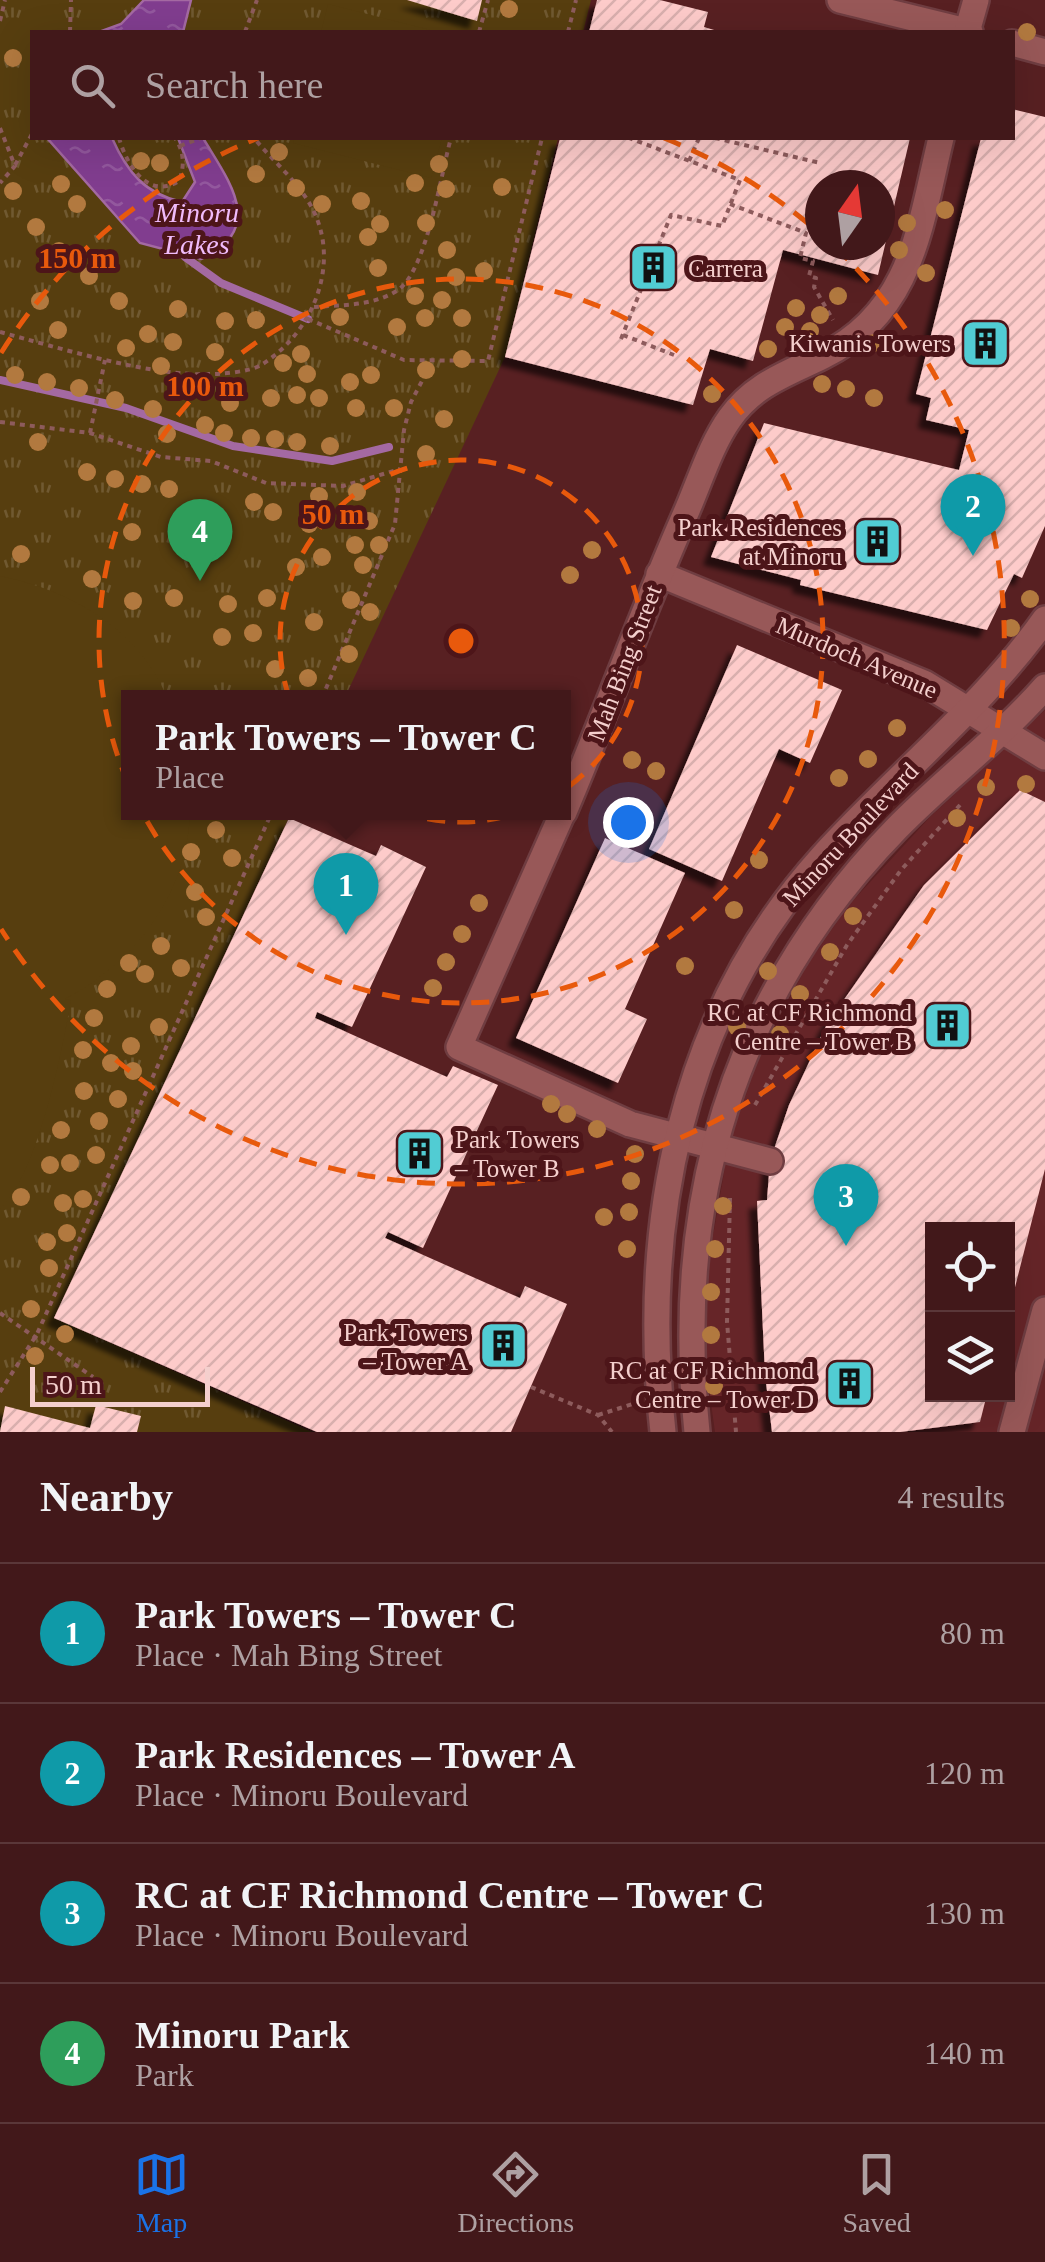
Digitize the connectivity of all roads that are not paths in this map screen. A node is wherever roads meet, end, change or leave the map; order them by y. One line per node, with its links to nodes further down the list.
1 (840, 0): 3 (street)
2 (976, 0): 4 (street)
3 (960, 30)
4 (968, 30)
5 (1015, 45): 6 (street)
6 (1045, 52)
7 (940, 140): 8 (street, Mah Bing Street)
8 (660, 574): 11 (street, Murdoch Avenue); 14 (street, Mah Bing Street)
9 (1045, 619): 11 (street, Minoru Boulevard)
10 (1045, 687): 12 (street, Minoru Boulevard)
11 (968, 709): 12 (street, Murdoch Avenue); 16 (street, Minoru Boulevard)
12 (1003, 732): 13 (street, Murdoch Avenue); 17 (street, Minoru Boulevard)
13 (1045, 758)
14 (571, 794)
15 (559, 820): 16 (street, Mah Bing Street)
16 (676, 1136): 17 (street, Mah Bing Street); 20 (street, Minoru Boulevard)
17 (713, 1145): 18 (street, Mah Bing Street); 21 (street, Minoru Boulevard)
18 (770, 1161)
19 (1045, 1310): 22 (street)
20 (663, 1432)
21 (698, 1432)
22 (1012, 1432)

